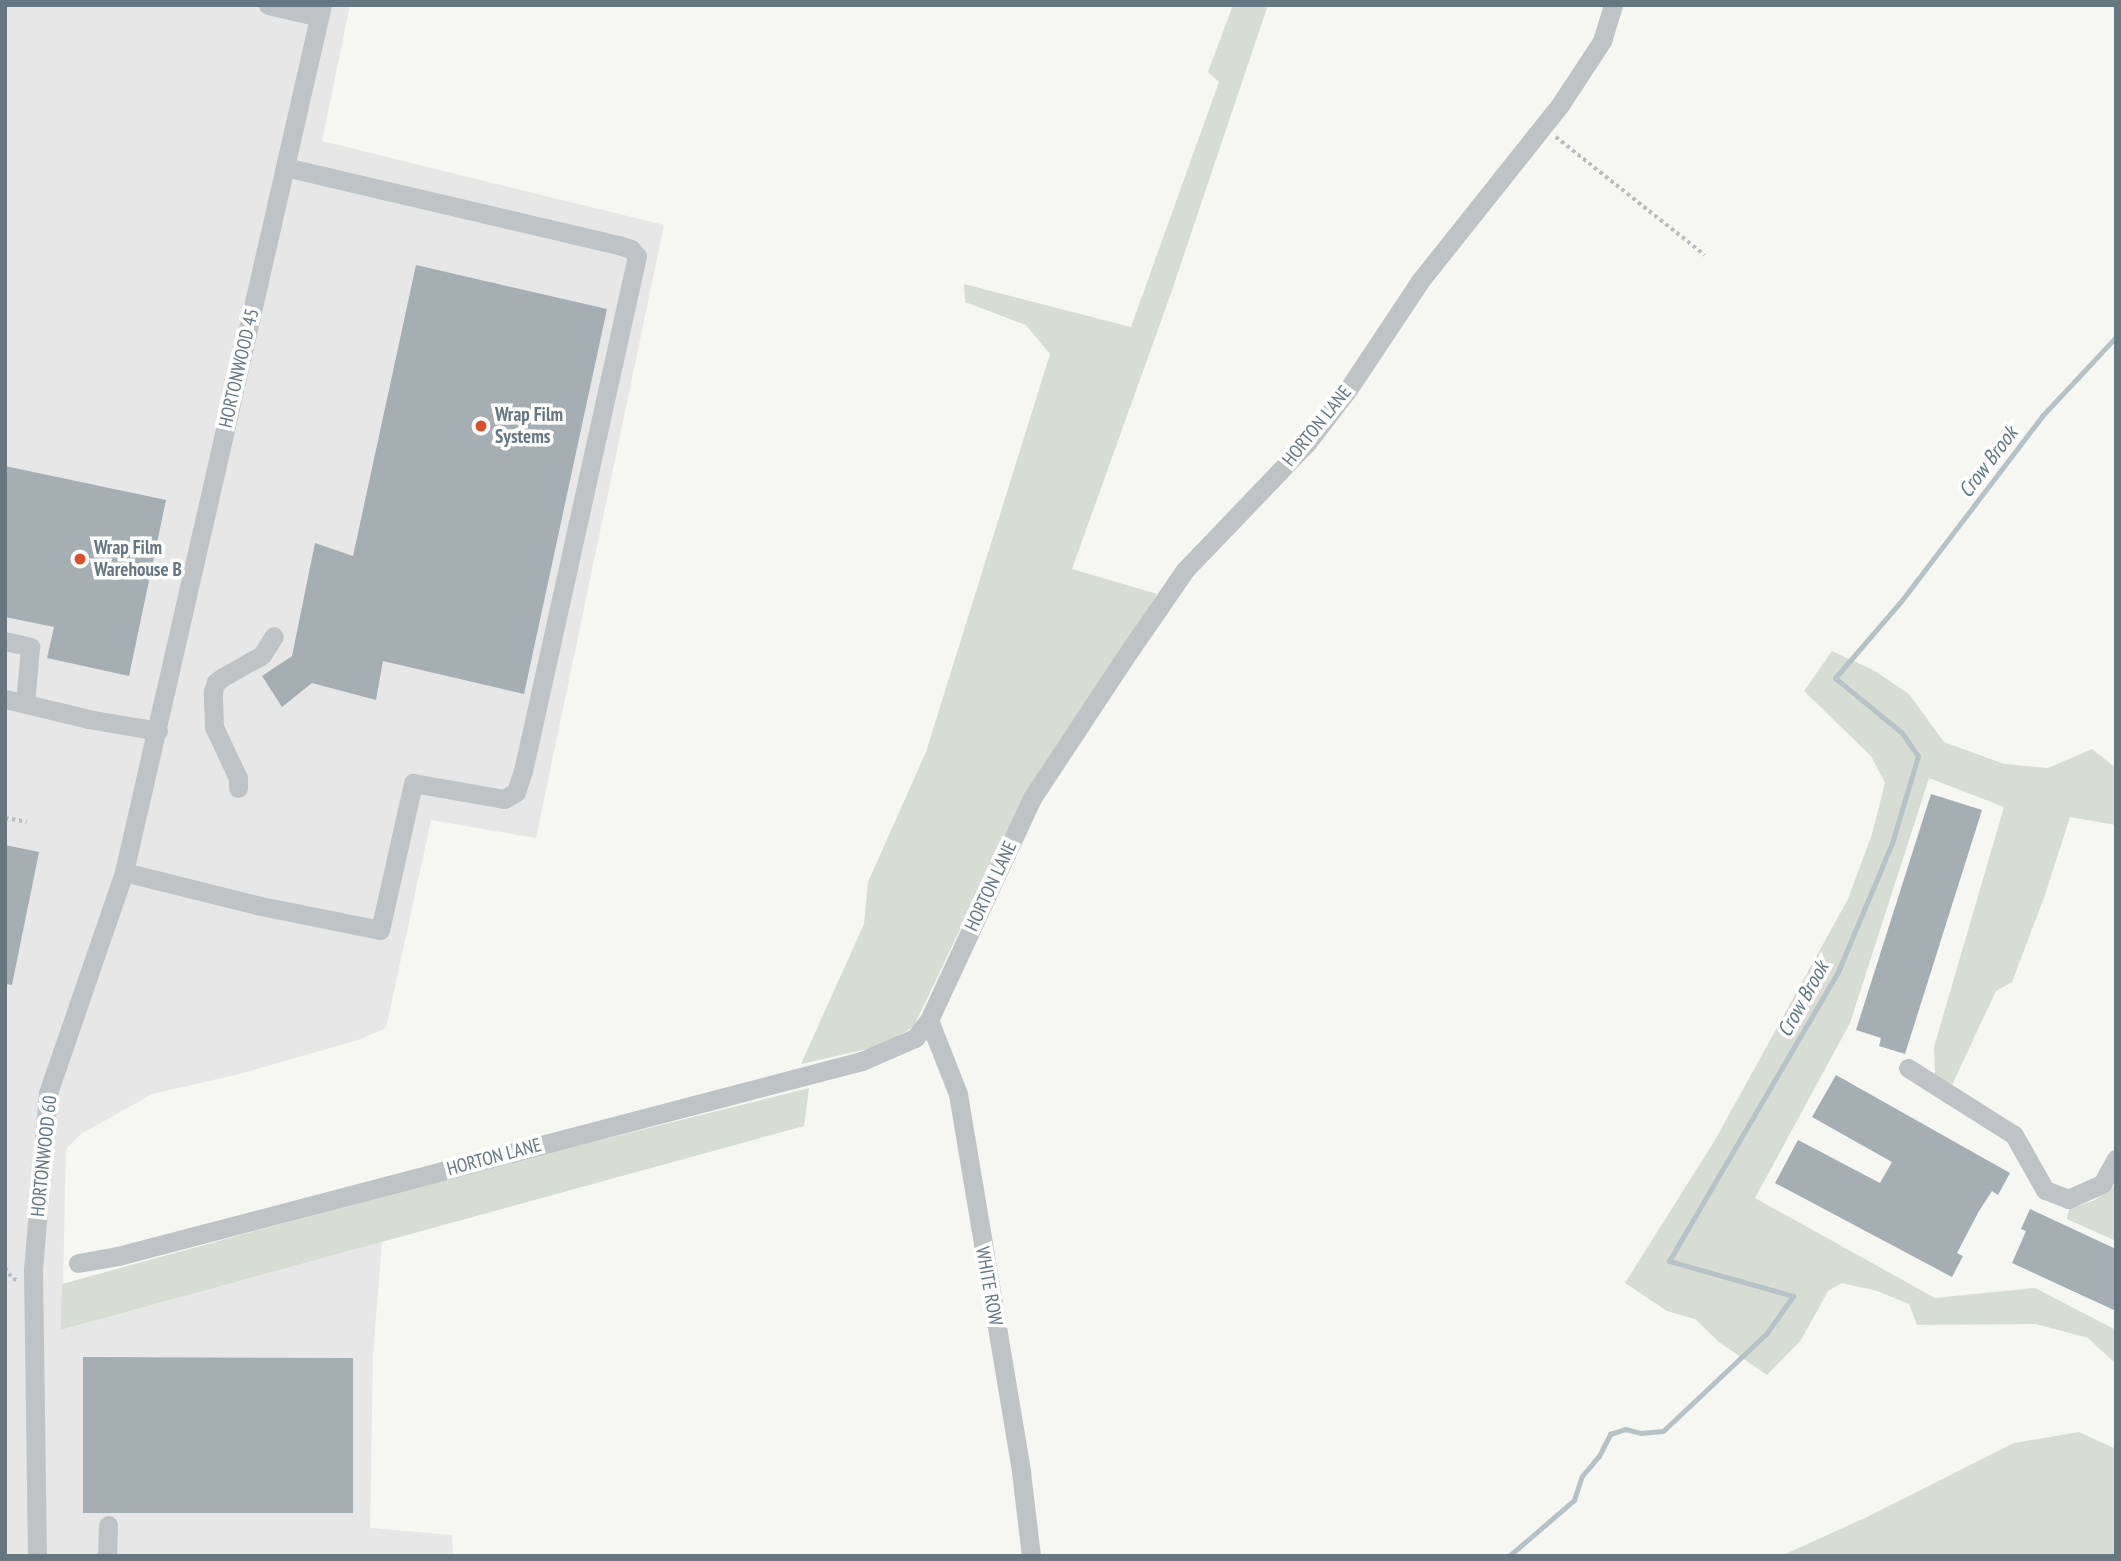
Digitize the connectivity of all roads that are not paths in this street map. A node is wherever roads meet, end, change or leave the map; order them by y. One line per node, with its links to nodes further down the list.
1 (268, 5): 3 (street)
2 (1613, 5): 12 (street, HORTON LANE)
3 (320, 11): 4 (street, HORTONWOOD 45)
4 (285, 167): 9 (street, HORTONWOOD 45); 11 (street)
5 (274, 636): 10 (street)
6 (5, 642): 8 (street)
7 (5, 699): 8 (street)
8 (25, 704): 9 (street)
9 (158, 731): 11 (street, HORTONWOOD 60)
10 (238, 788)
11 (124, 872): 17 (street, HORTONWOOD 60)
12 (929, 1020): 15 (street, HORTON LANE); 19 (street, WHITE ROW)
13 (1908, 1068): 14 (street)
14 (2116, 1159)
15 (78, 1263)
16 (108, 1525): 18 (street)
17 (37, 1556)
18 (107, 1556)
19 (1031, 1556)

